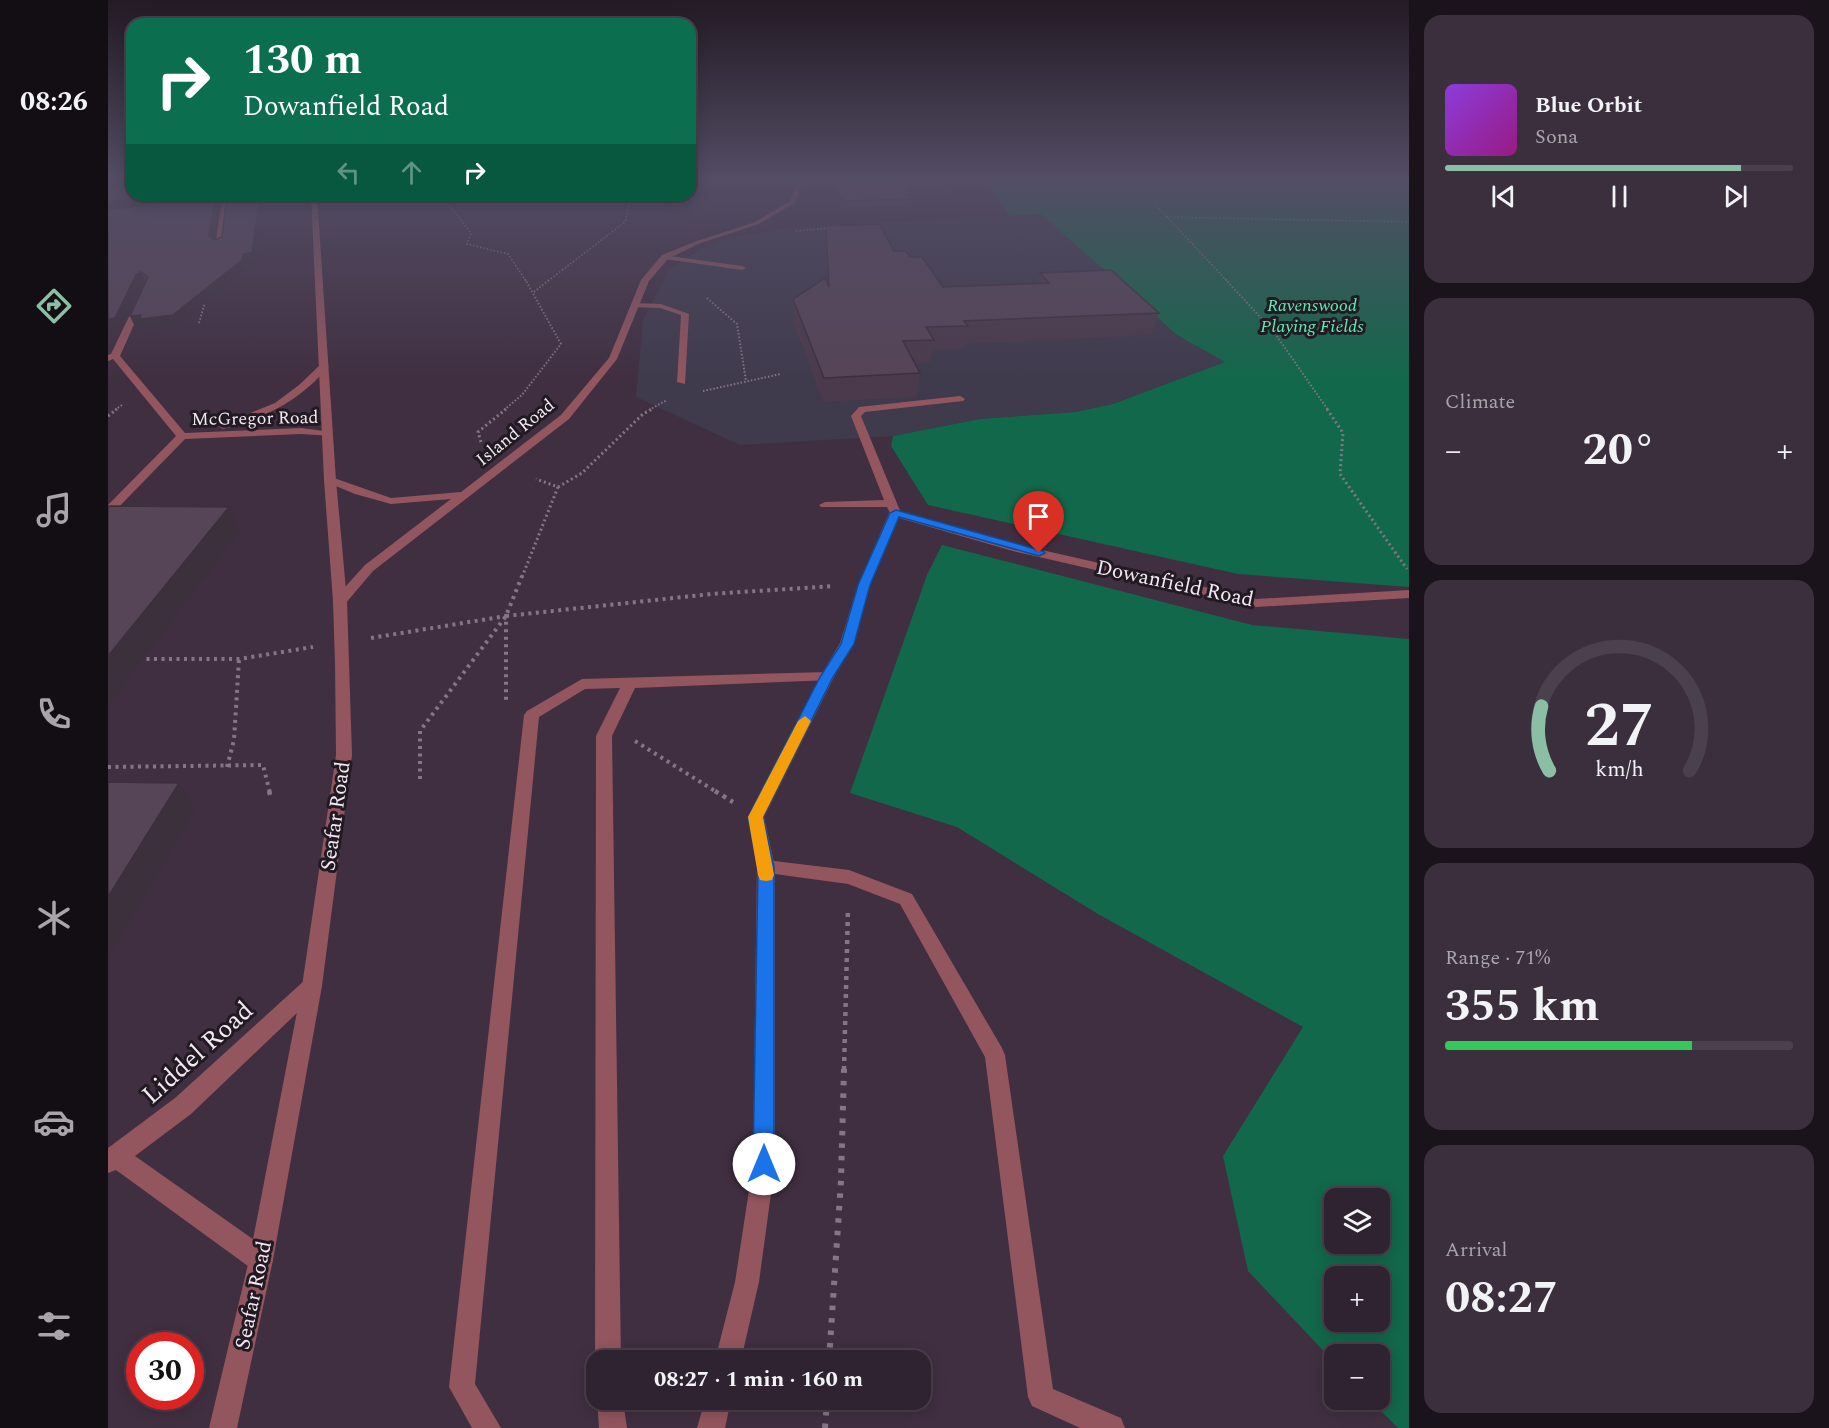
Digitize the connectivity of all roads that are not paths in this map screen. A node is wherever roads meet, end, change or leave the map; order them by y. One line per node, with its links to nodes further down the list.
1 (317, 247): 8 (street, Seafar Road)
2 (688, 247): 3 (street, Island Road)
3 (665, 257): 4 (street); 6 (street, Island Road)
4 (742, 268)
5 (143, 295): 7 (street, McGregor Road)
6 (635, 305): 9 (street); 14 (street, Island Road)
7 (111, 357): 12 (street, McGregor Road)
8 (324, 366): 11 (street, Seafar Road); 12 (street)
9 (682, 382)
10 (960, 399): 16 (street)
11 (328, 434): 12 (street, McGregor Road); 13 (street, Seafar Road)
12 (182, 436): 17 (street, McGregor Road)
13 (330, 480): 14 (street, Island Road); 19 (street, Seafar Road)
14 (466, 494): 19 (street, Island Road)
15 (825, 505): 16 (street, Dowanfield Road)
16 (893, 508): 18 (street, Dowanfield Road); 20 (street)
17 (108, 512)
18 (1409, 594)
19 (340, 601): 23 (street, Seafar Road, bridge)
20 (827, 677): 21 (street); 22 (street)
21 (630, 683): 26 (street); 31 (street)
22 (766, 867): 27 (street); 34 (street)
23 (312, 986): 24 (street, Liddel Road); 25 (street, Seafar Road)
24 (113, 1159): 25 (street, Liddel Road)
25 (261, 1260): 30 (street, Seafar Road)
26 (608, 1350)
27 (730, 1350)
28 (611, 1410): 32 (street)
29 (716, 1410): 33 (street)
30 (224, 1428)
31 (488, 1428)
32 (613, 1428)
33 (711, 1428)
34 (1111, 1428)

